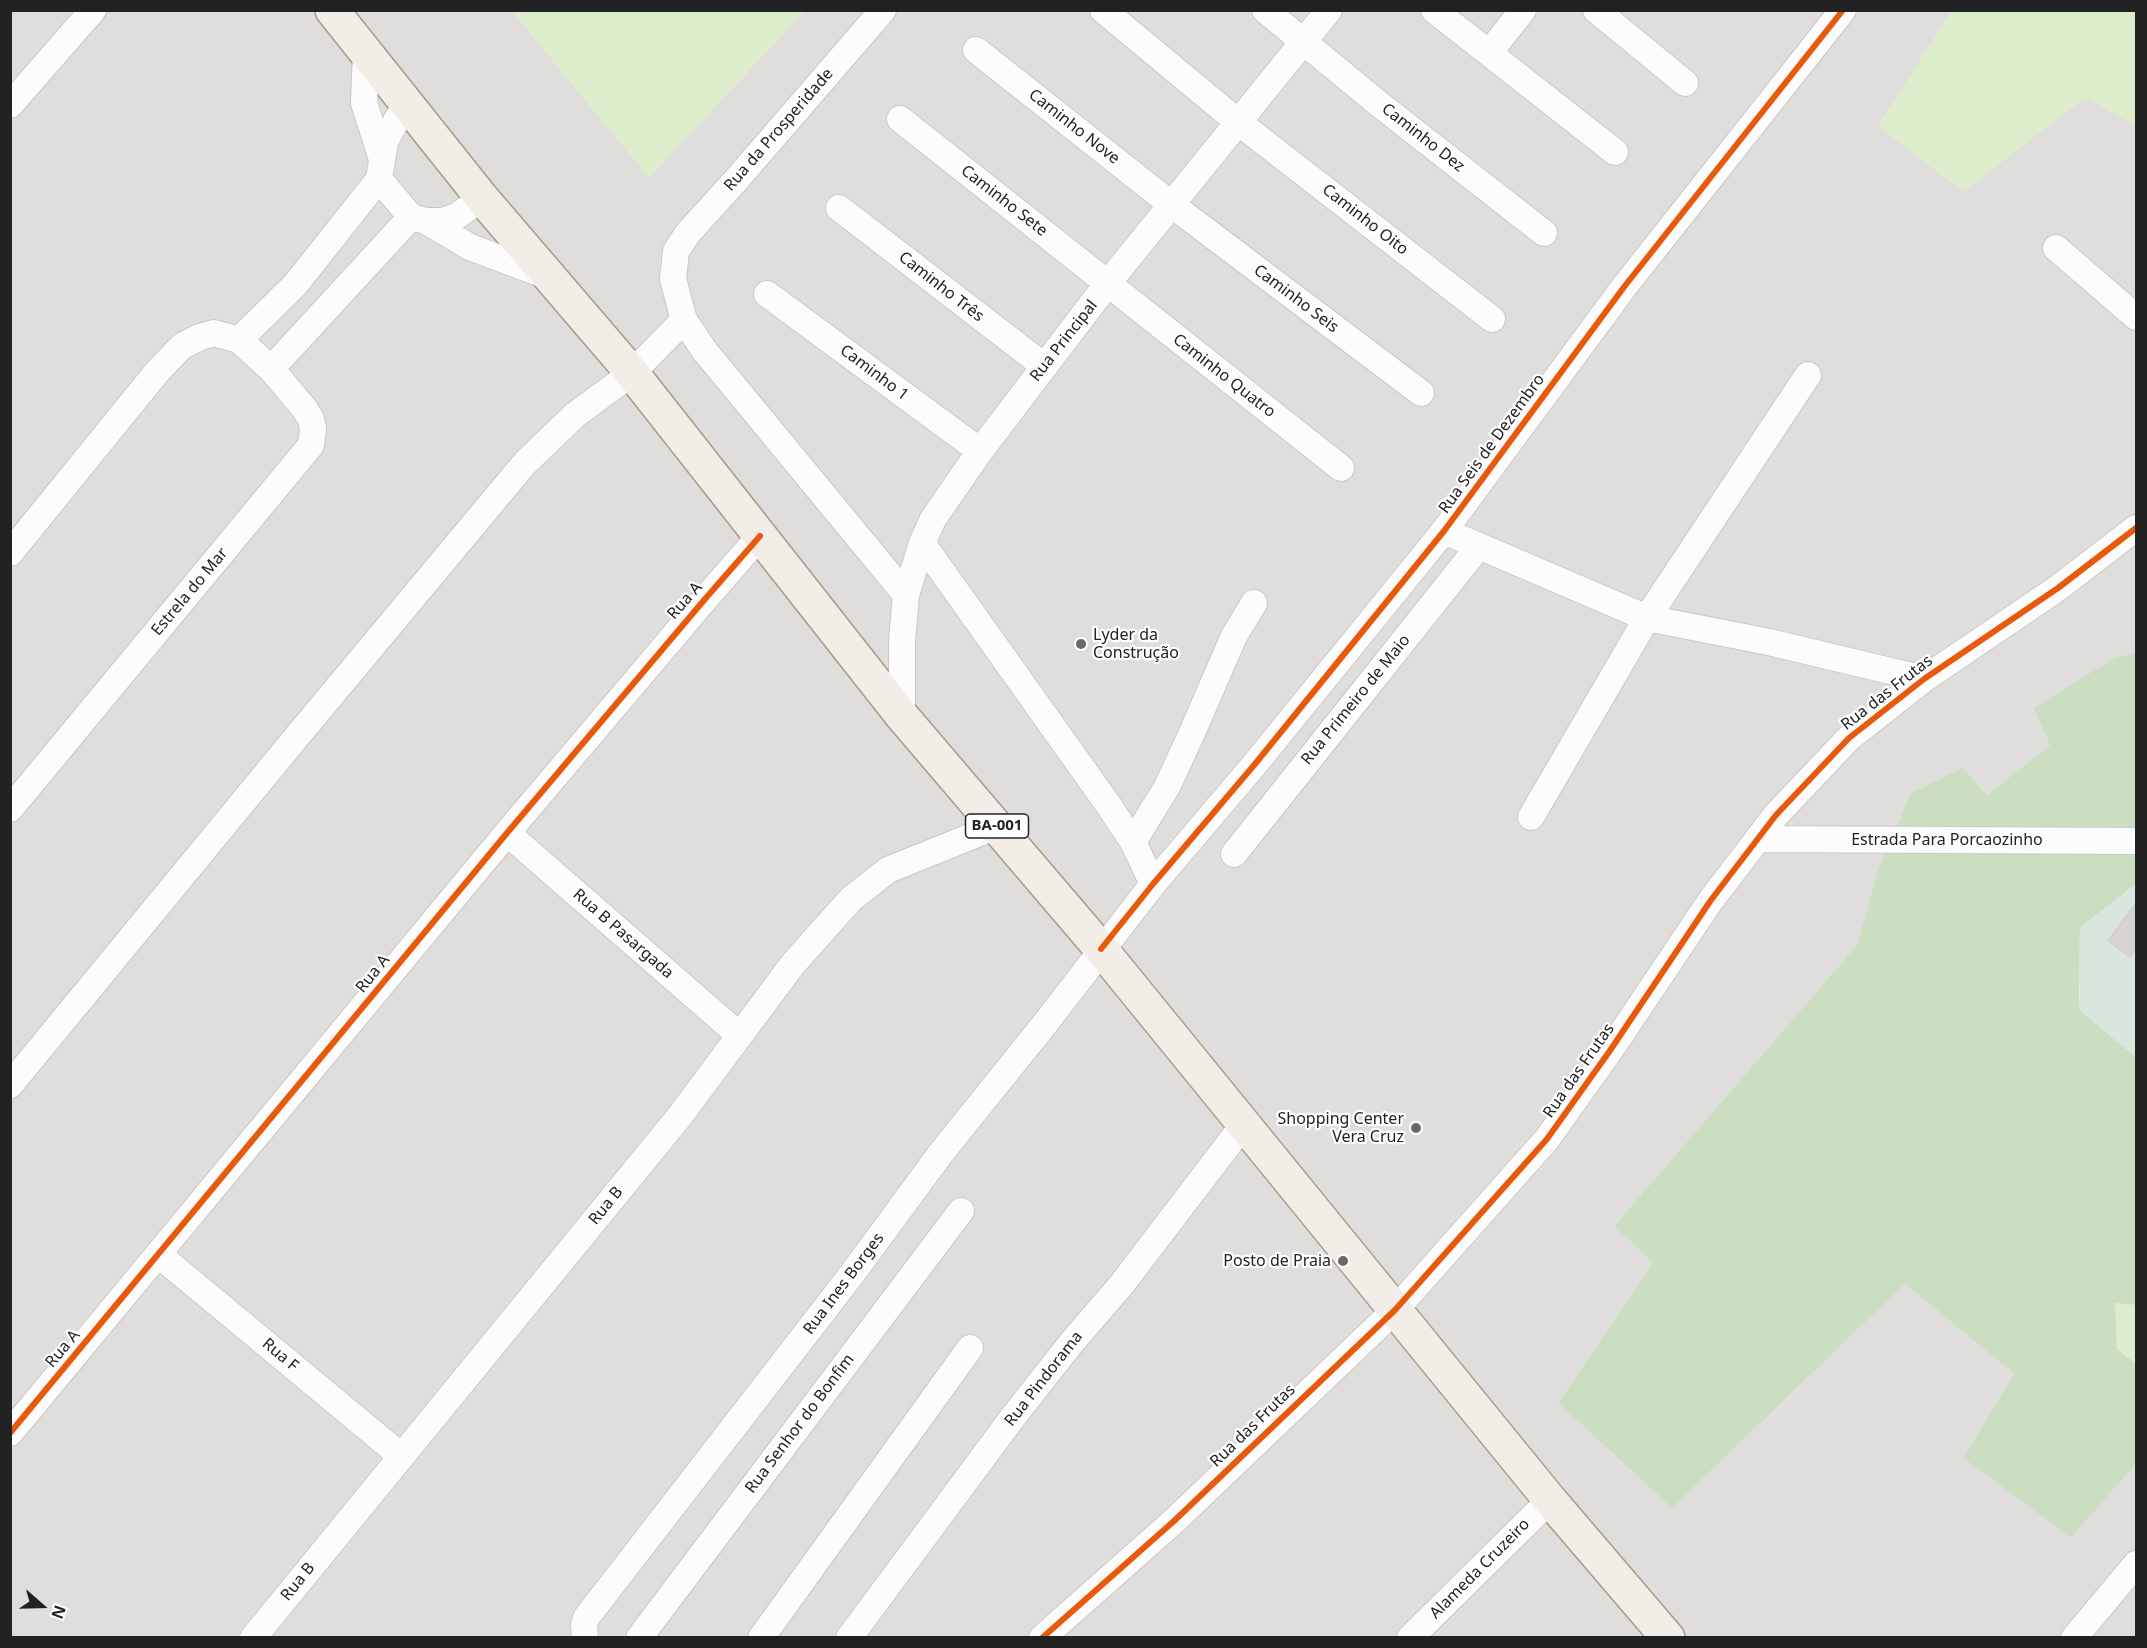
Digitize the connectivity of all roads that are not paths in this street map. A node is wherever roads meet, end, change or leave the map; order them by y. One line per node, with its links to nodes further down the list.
1 (93, 10): 17 (street)
2 (332, 10): 13 (main road, BA-001)
3 (883, 10): 33 (street, Rua da Prosperidade)
4 (1103, 10): 19 (street, Caminho Oito)
5 (1265, 10): 11 (street, Caminho Dez)
6 (1329, 10): 11 (street, Rua Principal)
7 (1434, 10): 14 (street)
8 (1523, 10): 14 (street)
9 (1596, 10): 15 (street)
10 (1843, 10): 43 (street, Rua Seis de Dezembro)
11 (1304, 41): 19 (street, Rua Principal); 26 (street, Caminho Dez)
12 (976, 50): 23 (street, Caminho Nove)
13 (366, 52): 16 (main road, BA-001); 21 (street)
14 (1489, 53): 20 (street)
15 (1685, 83)
16 (408, 103): 21 (street); 22 (main road, BA-001)
17 (10, 105)
18 (900, 118): 29 (street, Caminho Sete)
19 (1238, 122): 23 (street, Rua Principal); 32 (street, Caminho Oito)
20 (1615, 153)
21 (380, 169): 25 (street); 34 (street)
22 (482, 198): 25 (street); 28 (main road, BA-001)
23 (1172, 205): 29 (street, Rua Principal); 39 (street, Caminho Seis)
24 (839, 208): 35 (street, Caminho Três)
25 (418, 219): 28 (street); 36 (street)
26 (1544, 233)
27 (2056, 249): 31 (street)
28 (547, 276): 37 (main road, BA-001)
29 (1108, 283): 35 (street, Rua Principal); 41 (street, Caminho Quatro)
30 (768, 294): 40 (street, Caminho 1)
31 (2136, 316)
32 (1492, 319)
33 (684, 320): 37 (street); 48 (street)
34 (239, 339): 36 (street, Estrela do Mar); 47 (street)
35 (1044, 366): 40 (street, Rua Principal)
36 (271, 369): 53 (street, Estrela do Mar)
37 (632, 373): 44 (main road, BA-001); 64 (street)
38 (1809, 375): 50 (street)
39 (1421, 393)
40 (980, 452): 45 (street, Rua Principal)
41 (1341, 468)
42 (2136, 528): 51 (street, Rua das Frutas)
43 (1444, 531): 46 (street); 61 (street, Rua Seis de Dezembro)
44 (760, 536): 52 (main road, BA-001); 56 (street, Rua A)
45 (922, 543): 48 (street, Rua Principal); 58 (street)
46 (1479, 546): 50 (street); 60 (street, Rua Primeiro de Maio)
47 (10, 553)
48 (906, 595): 52 (street, Rua Principal)
49 (1254, 603): 58 (street)
50 (1647, 618): 51 (street); 54 (street)
51 (1923, 679): 57 (street, Rua das Frutas)
52 (902, 716): 55 (main road, BA-001)
53 (10, 809)
54 (1531, 817)
55 (997, 826): 62 (main road, BA-001); 63 (street, Rua B)
56 (507, 832): 63 (street, Rua B Pasargada); 67 (street, Rua A)
57 (1758, 839): 59 (street, Estrada Para Porcaozinho); 68 (street, Rua das Frutas)
58 (1133, 842): 61 (street)
59 (2136, 842)
60 (1234, 854)
61 (1153, 884): 62 (street, Rua Seis de Dezembro)
62 (1101, 949): 65 (main road, BA-001); 74 (street, Rua Ines Borges)
63 (739, 1035): 71 (street, Rua B)
64 (10, 1085)
65 (1244, 1124): 68 (main road, BA-001); 79 (street, Rua Pindorama)
66 (961, 1211): 77 (street, Rua Senhor do Bonfim)
67 (159, 1255): 70 (street, Rua A); 71 (street, Rua F)
68 (1395, 1311): 72 (main road, BA-001); 80 (street, Rua das Frutas)
69 (970, 1348): 78 (street)
70 (10, 1433)
71 (400, 1455): 76 (street, Rua B)
72 (1550, 1500): 75 (main road, BA-001); 81 (street, Alameda Cruzeiro)
73 (2136, 1564): 82 (street)
74 (586, 1628)
75 (1664, 1636)
76 (253, 1638)
77 (639, 1638)
78 (761, 1638)
79 (849, 1638)
80 (1042, 1638)
81 (1410, 1638)
82 (2074, 1638)

